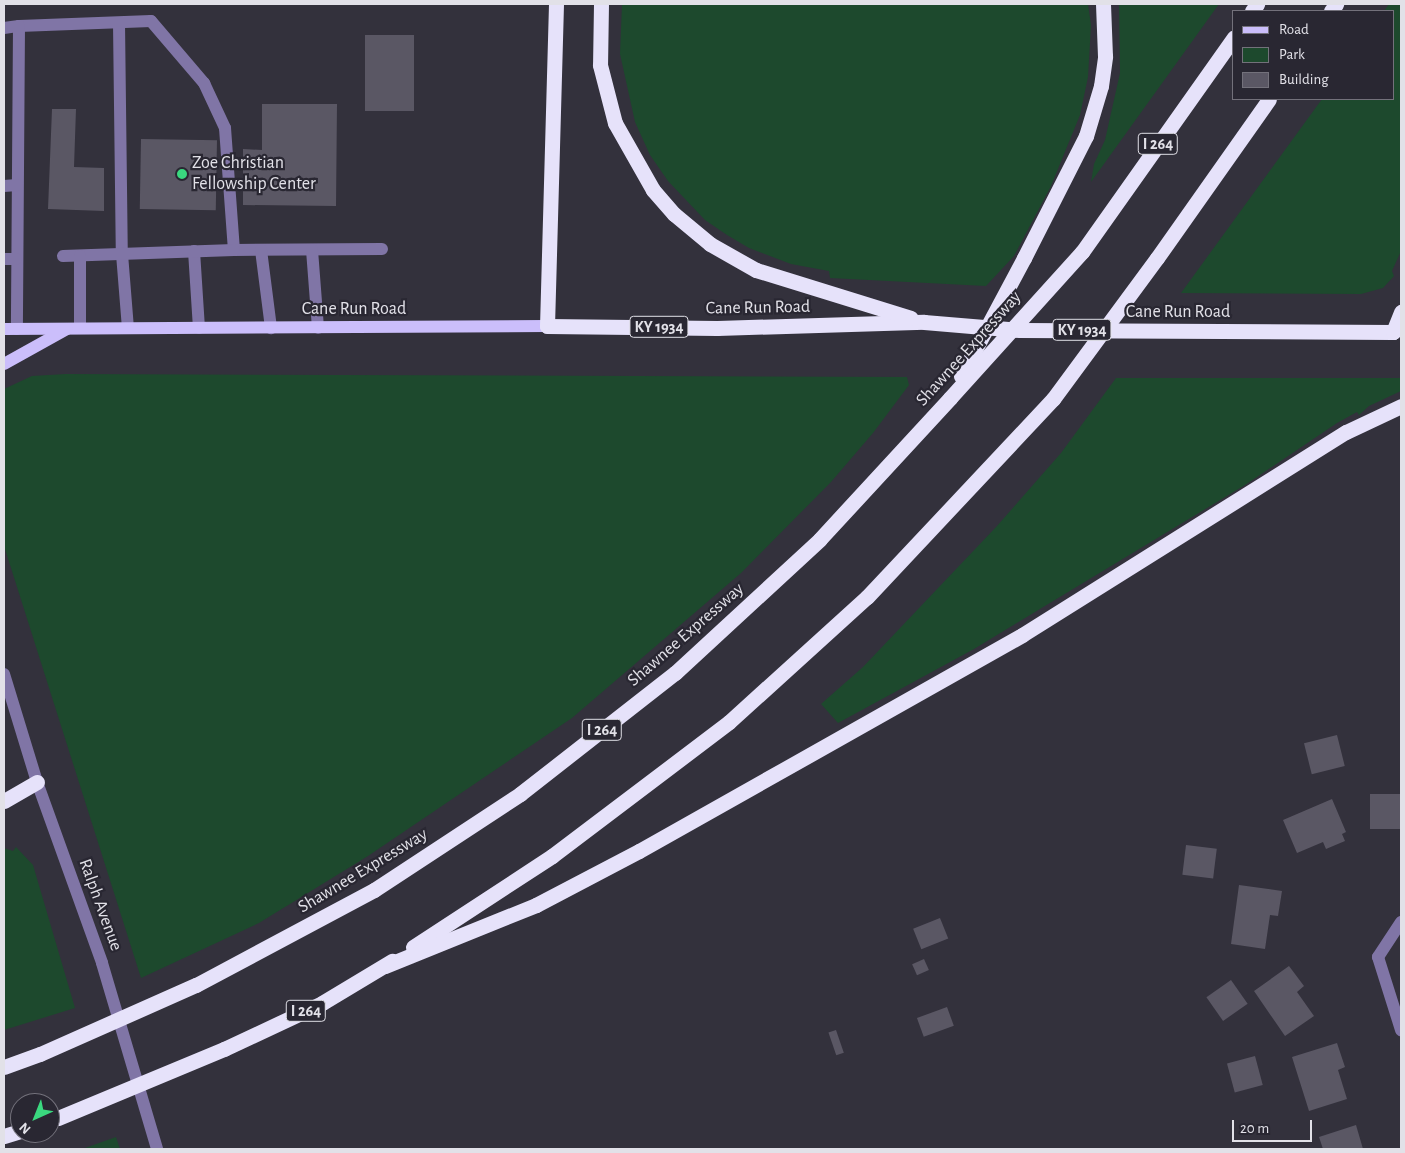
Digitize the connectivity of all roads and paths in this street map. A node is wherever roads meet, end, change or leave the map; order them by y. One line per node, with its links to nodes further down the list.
1 (556, 4): 22 (highway)
2 (601, 4): 21 (highway)
3 (1103, 4): 32 (highway, bridge)
4 (119, 23): 5 (street); 12 (street); 16 (street)
5 (19, 26): 6 (street); 9 (street)
6 (4, 28)
7 (1232, 40): 32 (highway, Shawnee Expressway / I 264, bridge)
8 (1268, 100): 38 (highway, I 264, bridge)
9 (17, 185): 10 (street); 19 (street)
10 (4, 186)
11 (382, 249): 14 (street)
12 (234, 250): 13 (street); 15 (street)
13 (261, 250): 14 (street); 26 (street)
14 (312, 250): 27 (street)
15 (194, 251): 16 (street); 25 (street)
16 (122, 254): 18 (street); 24 (street)
17 (63, 256): 18 (street)
18 (80, 256): 23 (street)
19 (10, 259): 29 (street)
20 (1401, 312): 30 (highway)
21 (924, 322): 22 (highway, Cane Run Road / KY 1934); 30 (highway, Cane Run Road / KY 1934)
22 (547, 326): 27 (main road, Cane Run Road / KY 1934)
23 (75, 328): 24 (main road, Cane Run Road / KY 1934); 29 (main road, Cane Run Road / KY 1934); 31 (main road)
24 (128, 328): 25 (main road, Cane Run Road / KY 1934)
25 (199, 328): 26 (main road, Cane Run Road / KY 1934)
26 (271, 328): 27 (main road, Cane Run Road / KY 1934)
27 (318, 328)
28 (4, 329): 29 (main road, Cane Run Road / KY 1934)
29 (17, 329)
30 (1398, 334)
31 (4, 364)
32 (950, 398): 40 (highway, Shawnee Expressway / I 264, bridge)
33 (1401, 406): 38 (highway)
34 (4, 674): 35 (street, Ralph Avenue)
35 (37, 782): 36 (highway); 42 (street, Ralph Avenue)
36 (4, 801)
37 (1401, 922): 39 (street)
38 (384, 966): 41 (highway, I 264, bridge)
39 (1401, 1030)
40 (4, 1066)
41 (60, 1117)
42 (157, 1149)

